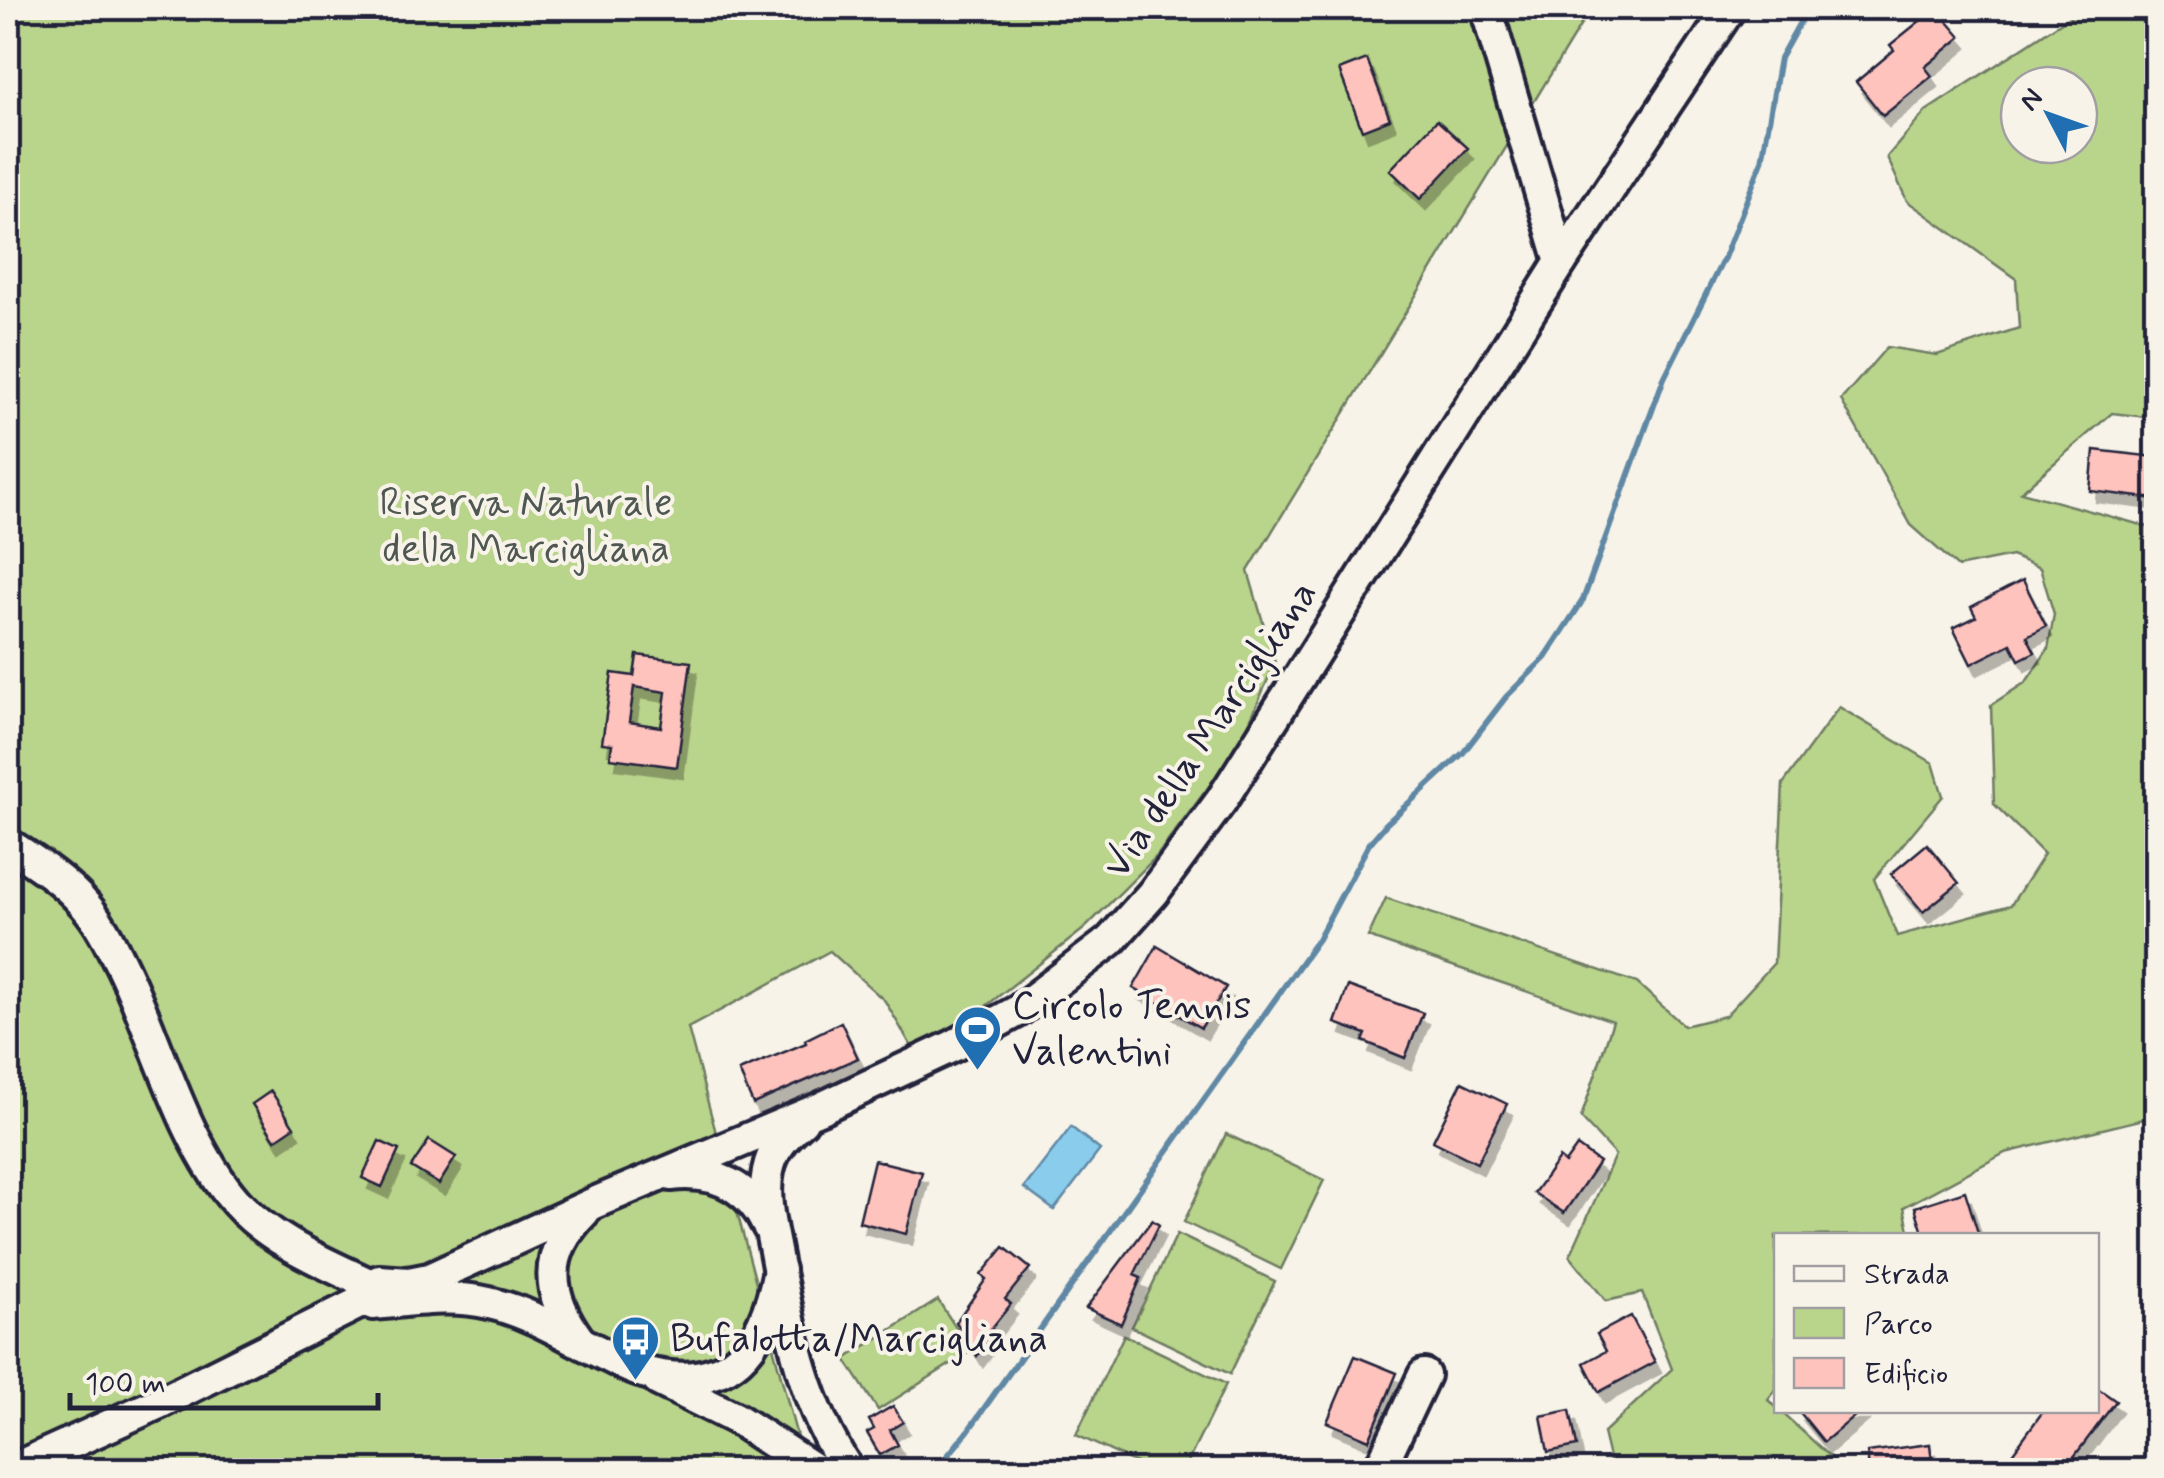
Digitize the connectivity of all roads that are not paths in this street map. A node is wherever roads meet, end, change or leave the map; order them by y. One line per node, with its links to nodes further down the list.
1 (1486, 8): 3 (street)
2 (1730, 8): 3 (street, Via della Marcigliana)
3 (1560, 262): 5 (street, Via della Marcigliana)
4 (8, 844): 10 (street)
5 (821, 1108): 6 (street, Via della Marcigliana); 8 (street)
6 (658, 1176): 7 (street, Via della Marcigliana); 8 (street)
7 (594, 1204): 10 (street, Via della Marcigliana); 11 (street)
8 (772, 1234): 9 (street)
9 (779, 1270): 12 (street); 16 (street)
10 (369, 1292): 11 (street, Via della Marcigliana); 14 (street, Via della Marcigliana)
11 (580, 1342): 12 (street)
12 (642, 1372): 15 (street)
13 (1424, 1375): 17 (street)
14 (11, 1470)
15 (815, 1470)
16 (848, 1470)
17 (1379, 1470)

